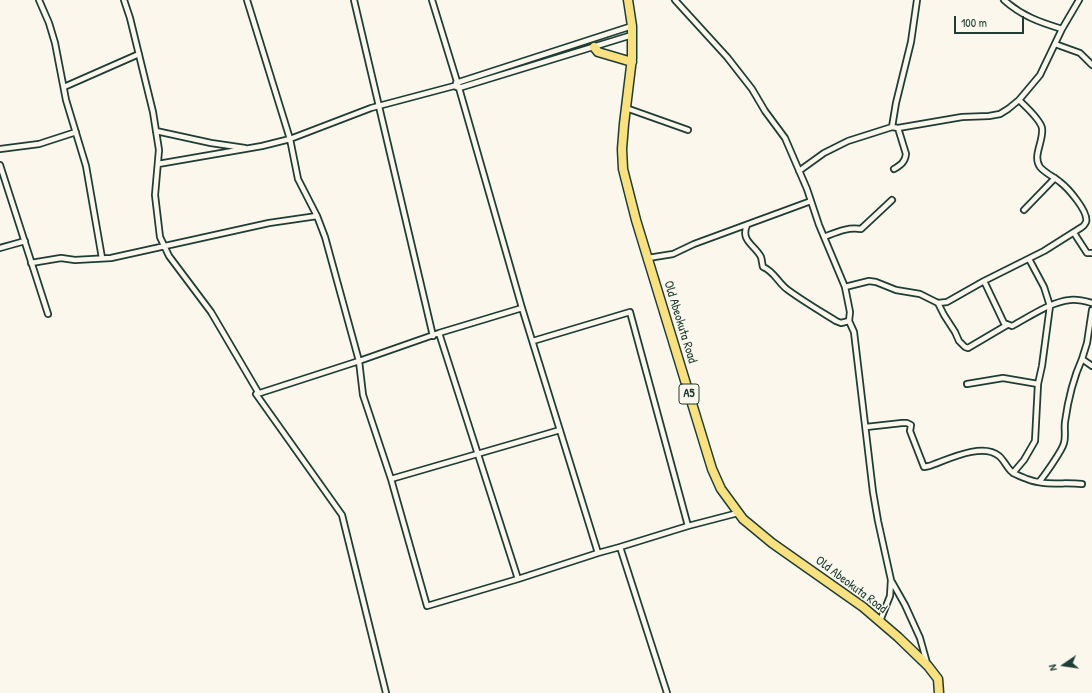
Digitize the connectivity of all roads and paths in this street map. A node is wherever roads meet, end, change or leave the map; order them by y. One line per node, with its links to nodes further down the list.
1 (39, 0): 22 (street)
2 (124, 0): 18 (street)
3 (254, 0): 11 (street)
4 (354, 0): 24 (street)
5 (432, 0): 21 (street)
6 (628, 0): 12 (highway, Old Abeokuta Road / A5)
7 (675, 0): 37 (street)
8 (917, 0): 26 (street)
9 (1004, 0): 13 (street)
10 (1079, 0): 13 (street)
11 (248, 1): 31 (street)
12 (632, 26): 14 (highway, Old Abeokuta Road / A5); 15 (street)
13 (1062, 29): 16 (street)
14 (632, 36): 17 (street); 19 (highway, Old Abeokuta Road / A5)
15 (592, 38): 17 (street); 21 (street)
16 (1055, 44): 20 (street); 23 (street)
17 (594, 47): 19 (highway); 21 (street)
18 (139, 54): 22 (street); 30 (street)
19 (632, 62): 25 (highway, Old Abeokuta Road / A5)
20 (1092, 65)
21 (456, 85): 24 (street); 59 (street)
22 (64, 87): 29 (street)
23 (1019, 100): 27 (street); 38 (street)
24 (380, 106): 31 (street); 65 (street)
25 (626, 108): 28 (street); 51 (highway, Old Abeokuta Road / A5)
26 (892, 127): 27 (street); 37 (street)
27 (898, 128): 36 (street)
28 (688, 130)
29 (76, 132): 32 (street); 50 (street)
30 (156, 132): 33 (street); 34 (street)
31 (290, 140): 33 (street); 42 (street)
32 (0, 149)
33 (248, 149): 34 (street)
34 (158, 164): 47 (street)
35 (0, 165): 46 (street)
36 (894, 169)
37 (799, 171): 40 (street)
38 (1055, 178): 41 (street); 44 (street)
39 (892, 200): 45 (street)
40 (811, 201): 43 (street); 45 (street)
41 (1024, 210)
42 (317, 216): 47 (street); 68 (street)
43 (747, 225): 51 (street); 62 (street)
44 (1074, 233): 49 (street); 52 (street)
45 (824, 237): 55 (street)
46 (25, 241): 48 (street); 53 (street)
47 (164, 247): 50 (street); 72 (street)
48 (0, 248)
49 (1092, 253)
50 (102, 258): 53 (street)
51 (648, 258): 80 (highway, Old Abeokuta Road / A5)
52 (1029, 259): 54 (street); 58 (street)
53 (32, 263): 61 (street)
54 (984, 281): 56 (street); 63 (street)
55 (845, 287): 56 (street); 62 (street)
56 (938, 303): 63 (street)
57 (1092, 303): 58 (street)
58 (1050, 306): 63 (street); 71 (street)
59 (522, 308): 64 (street); 66 (street)
60 (1092, 310): 67 (street)
61 (48, 314)
62 (849, 321): 73 (street)
63 (1007, 325)
64 (439, 334): 65 (street); 75 (street)
65 (433, 336): 68 (street)
66 (533, 341): 74 (street); 81 (street)
67 (1082, 359): 69 (street); 78 (street)
68 (359, 361): 72 (street); 77 (street)
69 (1092, 366)
70 (967, 384): 71 (street)
71 (1038, 384): 76 (street)
72 (256, 394): 88 (street)
73 (866, 427): 76 (street); 85 (street)
74 (560, 430): 75 (street); 83 (street)
75 (478, 454): 77 (street); 84 (street)
76 (1013, 473): 78 (street)
77 (391, 479): 84 (street)
78 (1039, 482): 79 (street)
79 (1082, 484)
80 (738, 513): 81 (street); 86 (highway, Old Abeokuta Road / A5)
81 (688, 526): 82 (street)
82 (620, 548): 83 (street); 89 (street)
83 (598, 553): 84 (street)
84 (518, 579)
85 (891, 580): 86 (street); 87 (street)
86 (880, 621): 87 (highway, Old Abeokuta Road / A5)
87 (928, 666): 90 (highway, Old Abeokuta Road / A5)
88 (386, 693)
89 (667, 693)
90 (939, 693)

